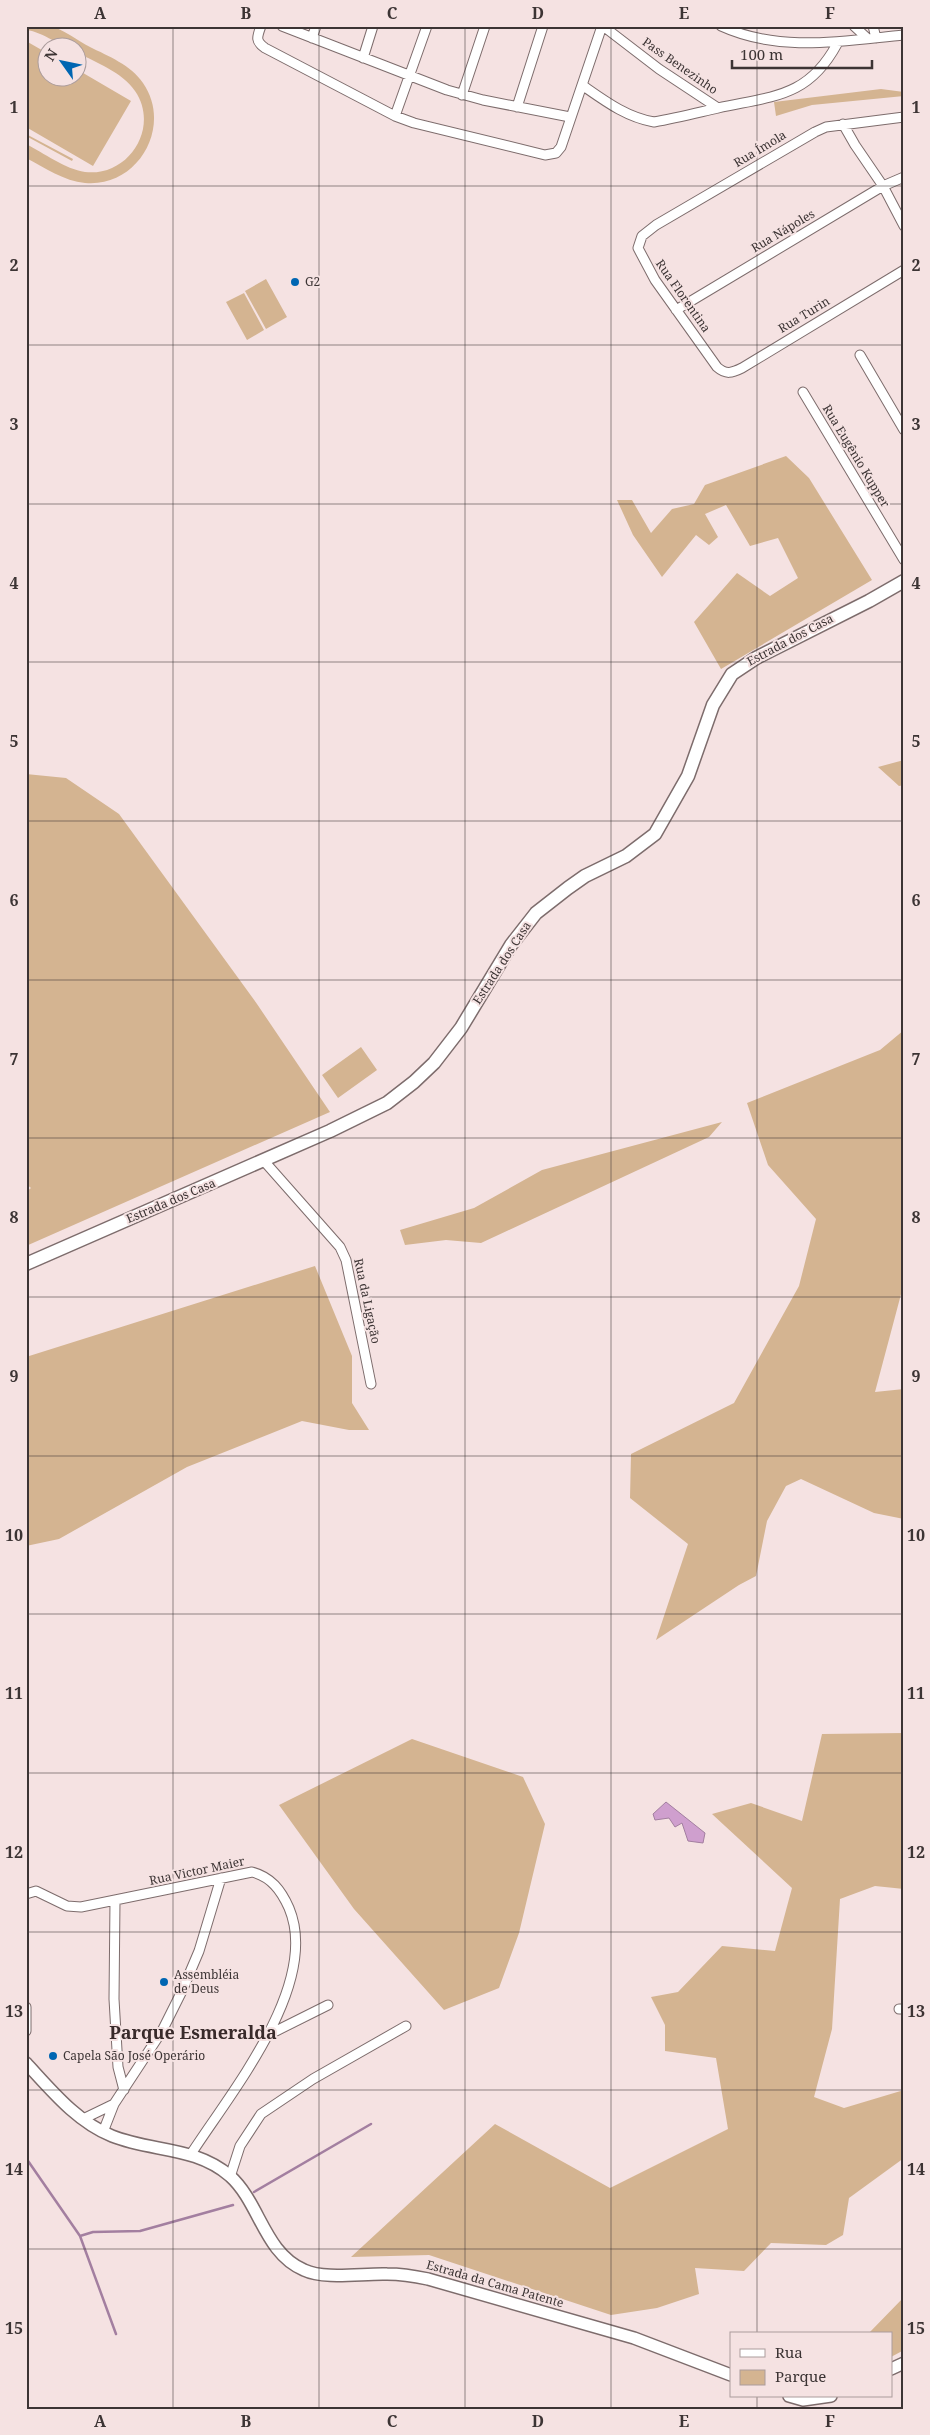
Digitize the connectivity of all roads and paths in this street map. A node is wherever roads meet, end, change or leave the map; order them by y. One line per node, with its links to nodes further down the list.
1 (260, 26): 22 (street)
2 (282, 26): 13 (street)
3 (316, 26): 13 (street)
4 (373, 26): 16 (street)
5 (427, 26): 17 (street)
6 (484, 26): 19 (street)
7 (543, 26): 20 (street)
8 (603, 26): 18 (street); 21 (street, Pass Benezinho)
9 (722, 26): 15 (street)
10 (854, 26): 14 (street)
11 (873, 26): 14 (street)
12 (904, 35): 14 (street)
13 (312, 38): 16 (street)
14 (872, 38): 15 (street)
15 (837, 44): 21 (street)
16 (363, 58): 17 (street)
17 (409, 76): 19 (street); 22 (street)
18 (582, 85): 21 (street); 23 (street)
19 (462, 95): 20 (street)
20 (517, 107): 23 (street)
21 (718, 108)
22 (395, 116): 23 (street)
23 (570, 117)
24 (904, 117): 25 (street, Rua Ímola)
25 (843, 124): 27 (street); 29 (street, Rua Ímola)
26 (904, 177): 27 (street, Rua Nápoles)
27 (883, 186): 28 (street); 31 (street, Rua Nápoles)
28 (904, 226)
29 (642, 236): 31 (street, Rua Florentina)
30 (904, 270): 33 (street, Rua Turin)
31 (676, 310): 33 (street, Rua Florentina)
32 (860, 355): 35 (street)
33 (717, 368)
34 (803, 392): 36 (street, Rua Eugênio Kupper)
35 (904, 430)
36 (904, 560)
37 (904, 581): 38 (main road, Estrada dos Casa)
38 (264, 1161): 39 (main road, Estrada dos Casa); 40 (street, Rua da Ligação)
39 (26, 1264)
40 (371, 1384)
41 (221, 1878): 43 (street, Rua Victor Maier); 48 (street, Rua Victor Maier); 50 (street)
42 (26, 1894): 43 (street, Rua Victor Maier)
43 (115, 1901): 50 (street)
44 (328, 2005): 48 (street)
45 (26, 2007): 47 (street)
46 (406, 2026): 55 (street)
47 (26, 2031)
48 (268, 2035): 54 (street, Rua Victor Maier)
49 (26, 2063): 52 (street, Estrada da Cama Patente)
50 (124, 2090): 51 (street)
51 (114, 2104): 52 (street); 53 (street)
52 (83, 2119): 53 (street, Estrada da Cama Patente)
53 (103, 2132): 54 (street, Estrada da Cama Patente)
54 (191, 2154): 55 (street, Estrada da Cama Patente)
55 (230, 2177): 58 (street, Estrada da Cama Patente)
56 (904, 2363): 57 (street)
57 (892, 2369)
58 (730, 2374)
59 (796, 2398): 60 (street)
60 (817, 2398)

